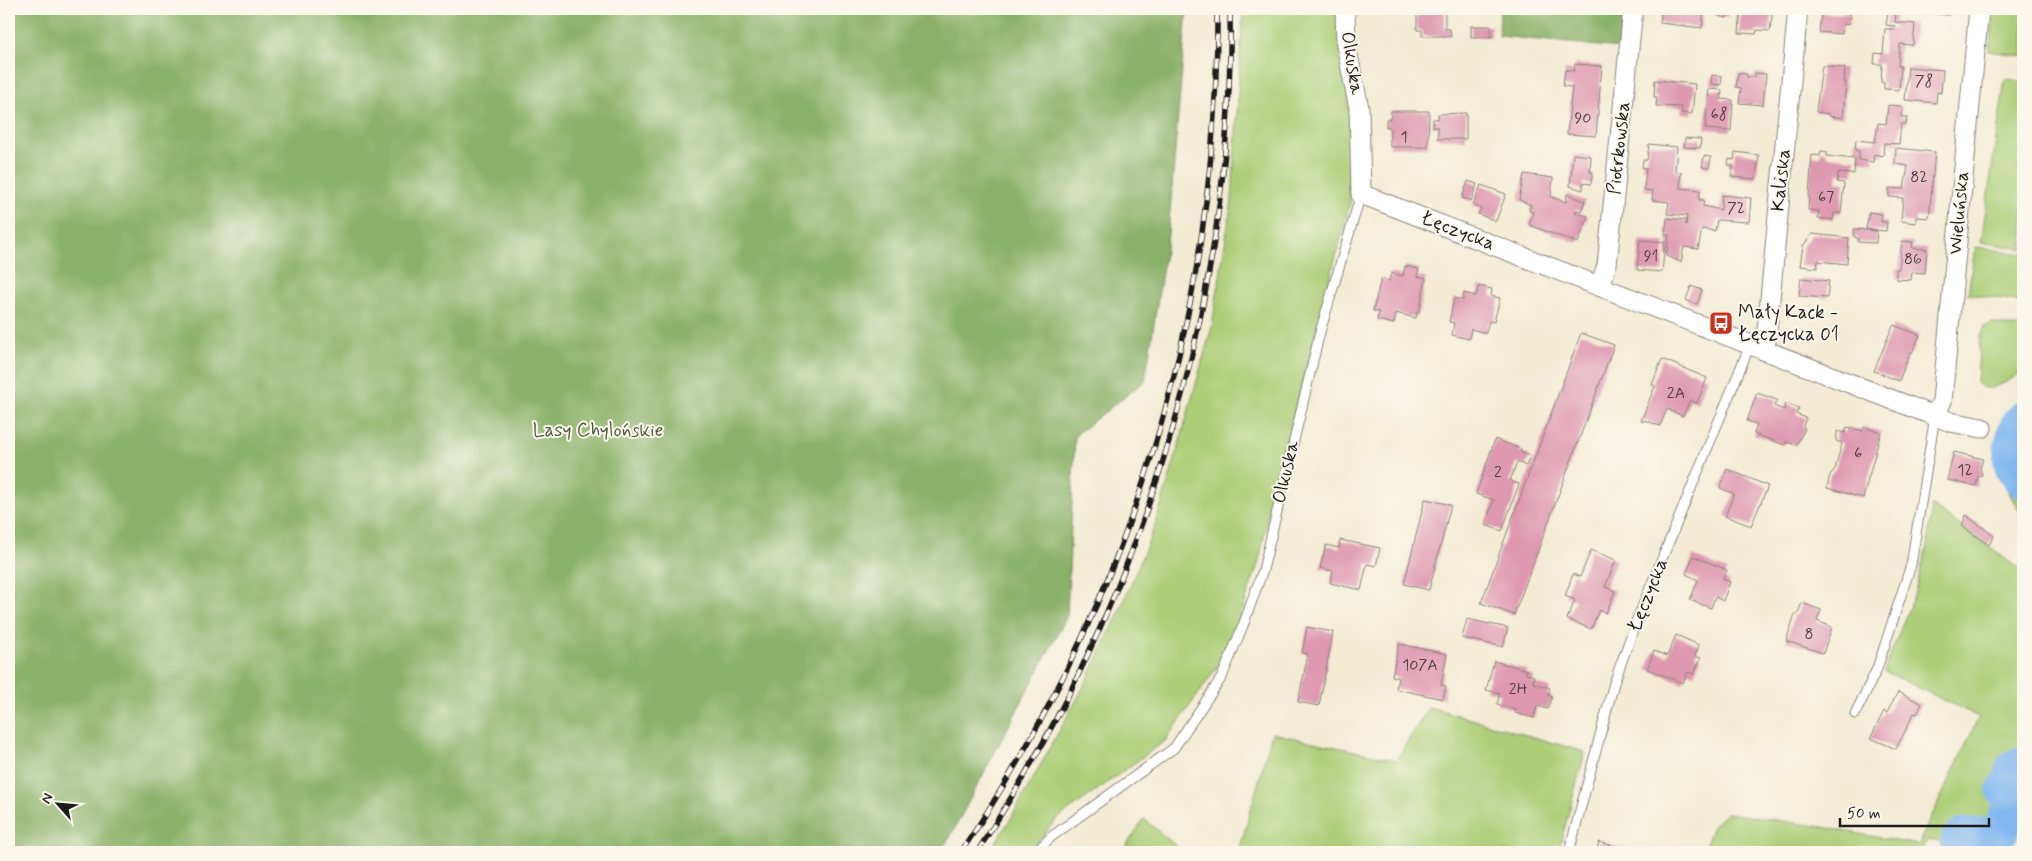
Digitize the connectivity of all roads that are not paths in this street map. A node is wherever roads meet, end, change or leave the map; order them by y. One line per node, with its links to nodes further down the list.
1 (1345, 9): 5 (street, Olkuska)
2 (1634, 9): 6 (street, Piotrkowska)
3 (1798, 9): 7 (street, Kaliska)
4 (1979, 9): 8 (street, Wieluńska)
5 (1361, 194): 6 (street, Łęczycka); 11 (lane, Olkuska)
6 (1600, 286): 7 (street, Łęczycka)
7 (1757, 348): 8 (street, Łęczycka); 12 (lane, Łęczycka)
8 (1935, 416): 9 (street, Łęczycka); 10 (lane)
9 (1982, 428)
10 (1855, 714)
11 (1036, 852)
12 (1570, 852)

